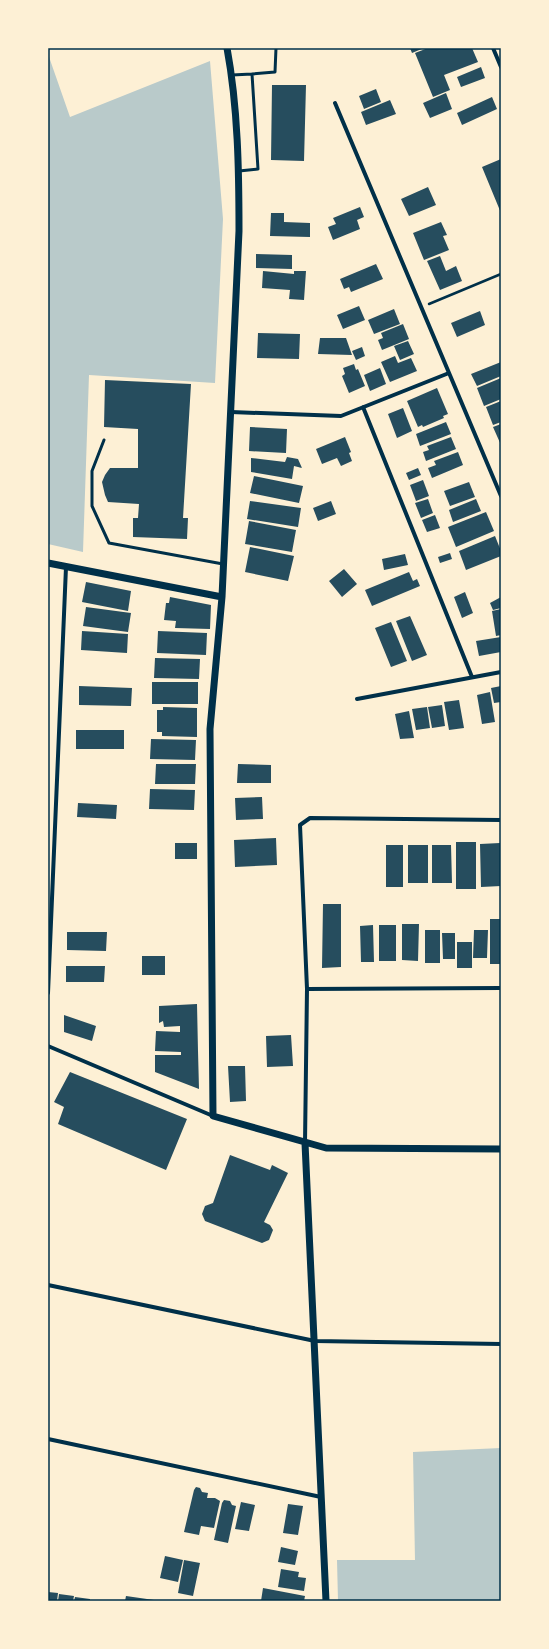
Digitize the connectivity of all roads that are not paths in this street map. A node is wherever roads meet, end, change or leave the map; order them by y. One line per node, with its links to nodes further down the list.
1 (227, 48): 6 (street)
2 (276, 48): 5 (lane)
3 (493, 48): 4 (street)
4 (501, 67)
5 (252, 74): 6 (lane); 8 (lane)
6 (232, 75): 8 (street)
7 (335, 103): 9 (street)
8 (239, 171): 11 (street)
9 (449, 372): 10 (street); 13 (street)
10 (363, 407): 11 (street); 19 (street)
11 (231, 412): 15 (street)
12 (104, 440): 15 (lane)
13 (501, 496)
14 (48, 563): 16 (street)
15 (223, 564): 17 (street)
16 (66, 568): 17 (street); 24 (street)
17 (222, 597): 26 (street)
18 (501, 672): 19 (street)
19 (472, 677): 20 (street)
20 (357, 699)
21 (501, 820): 23 (street)
22 (501, 988): 23 (street)
23 (307, 989): 27 (street)
24 (48, 993)
25 (48, 1046): 26 (street)
26 (213, 1116): 27 (street)
27 (305, 1143): 28 (street); 30 (street)
28 (501, 1149)
29 (48, 1285): 30 (street)
30 (315, 1341): 31 (street); 33 (street)
31 (501, 1344)
32 (48, 1439): 33 (street)
33 (321, 1497): 34 (street)
34 (326, 1601)

